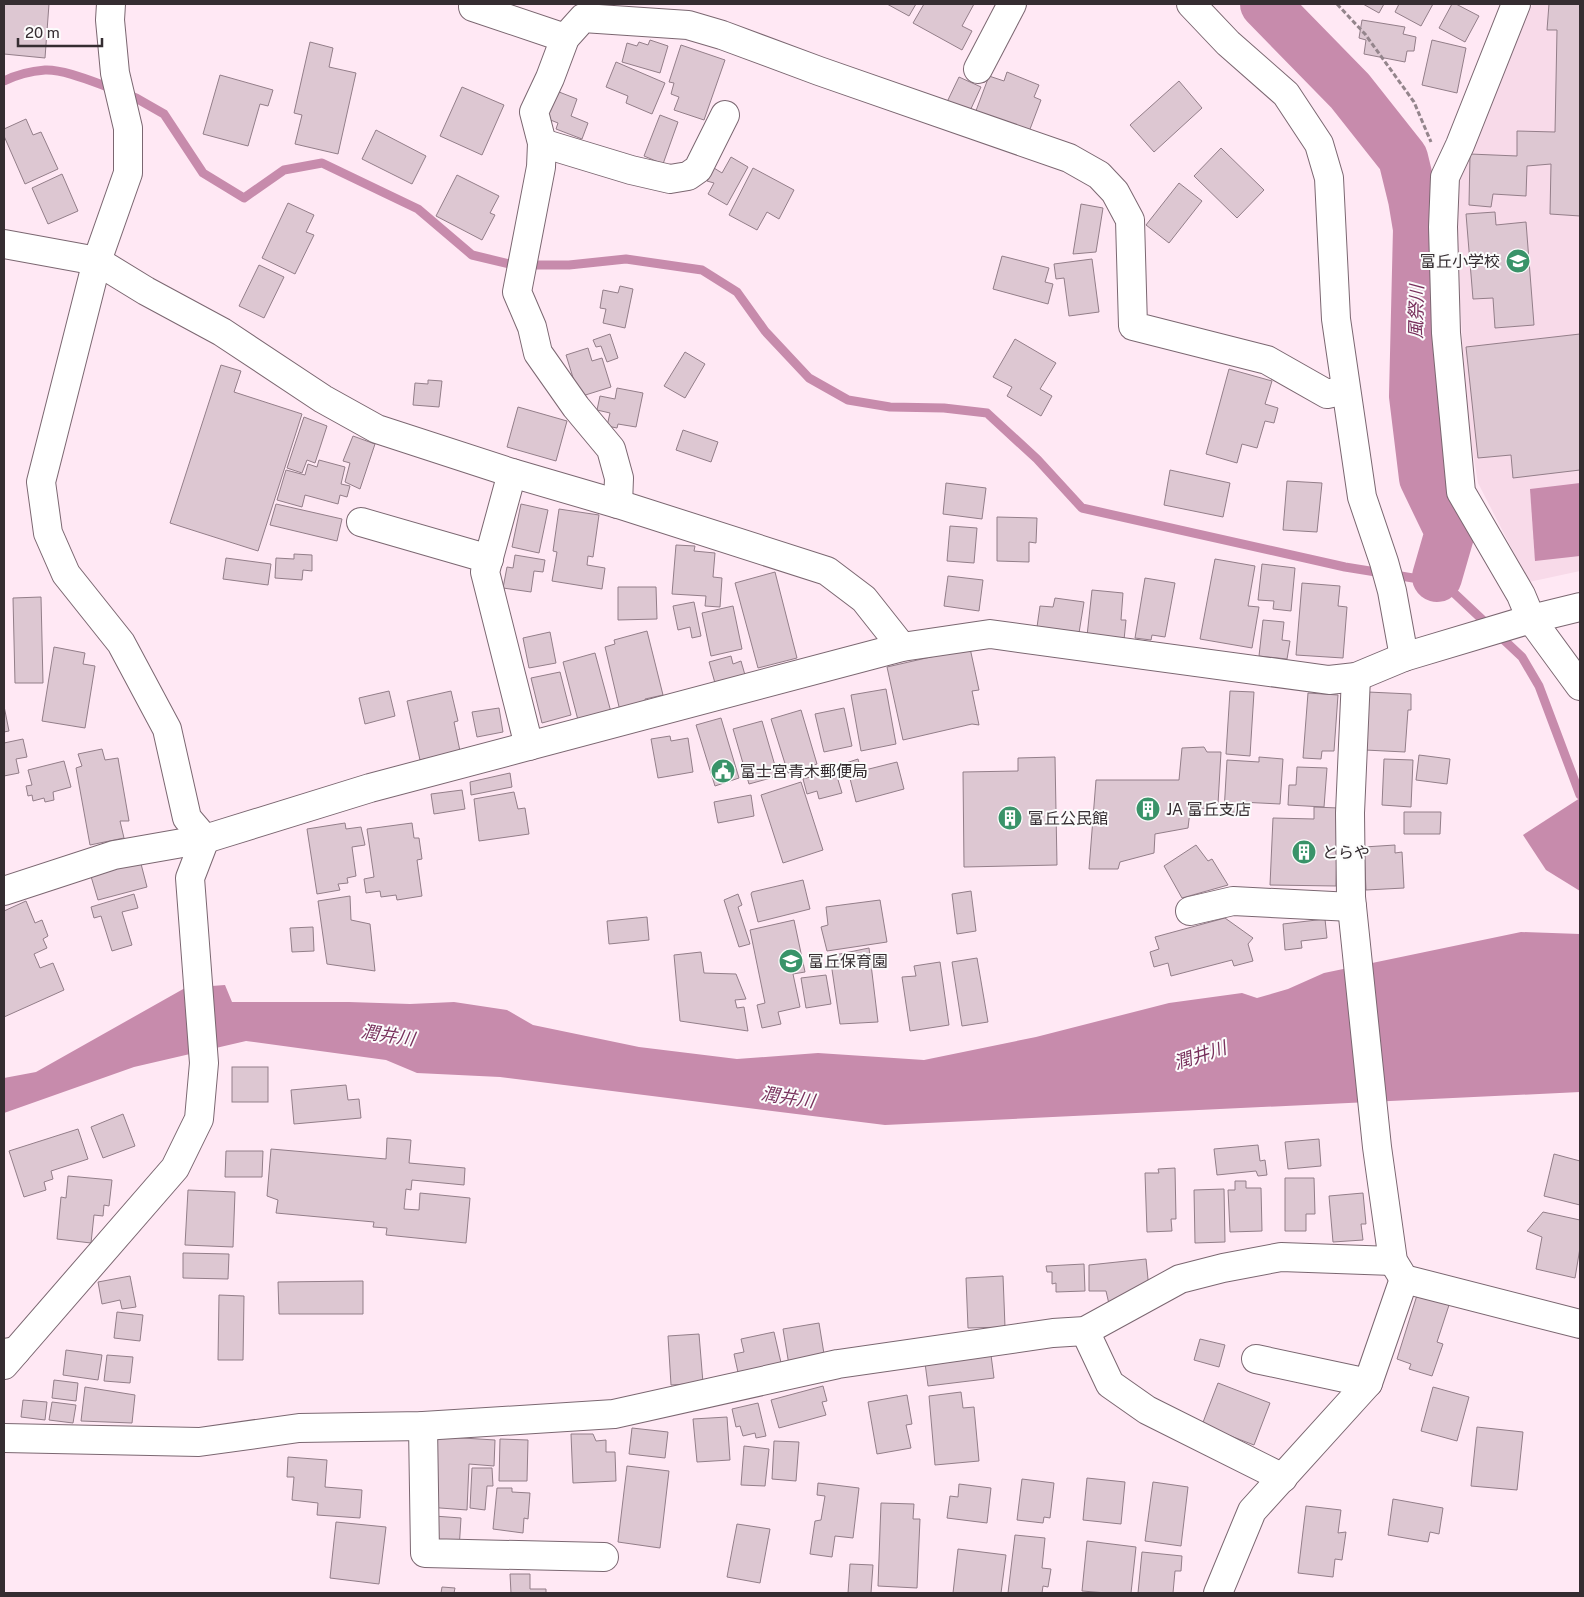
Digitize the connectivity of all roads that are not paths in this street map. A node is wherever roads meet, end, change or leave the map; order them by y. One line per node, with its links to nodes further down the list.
1 (112, 4): 12 (street)
2 (1012, 4): 8 (street)
3 (1191, 4): 13 (street)
4 (1516, 4): 19 (street)
5 (472, 7): 7 (street)
6 (585, 11): 7 (street); 13 (street)
7 (565, 38): 10 (street)
8 (978, 69)
9 (725, 115): 10 (street)
10 (542, 143): 15 (street)
11 (4, 244): 12 (street)
12 (98, 261): 14 (street); 25 (street)
13 (1345, 390): 21 (street)
14 (512, 474): 15 (street); 17 (street)
15 (618, 504): 20 (street)
16 (361, 522): 17 (street)
17 (489, 559): 24 (street)
18 (1580, 607): 19 (street)
19 (1531, 619): 21 (street); 23 (street)
20 (902, 647): 22 (street); 24 (street)
21 (1404, 657): 22 (street)
22 (1356, 677): 27 (street)
23 (1580, 686)
24 (529, 746): 25 (street)
25 (205, 839): 26 (street); 32 (street)
26 (4, 891)
27 (1352, 907): 28 (street); 29 (street)
28 (1190, 910)
29 (1399, 1270): 30 (street); 31 (street); 34 (street)
30 (1580, 1324)
31 (1085, 1331): 35 (street); 37 (street)
32 (8, 1356)
33 (1256, 1359): 34 (street)
34 (1368, 1383): 37 (street)
35 (423, 1426): 36 (street); 38 (street)
36 (4, 1438)
37 (1283, 1478): 39 (street)
38 (604, 1556)
39 (1218, 1593)

